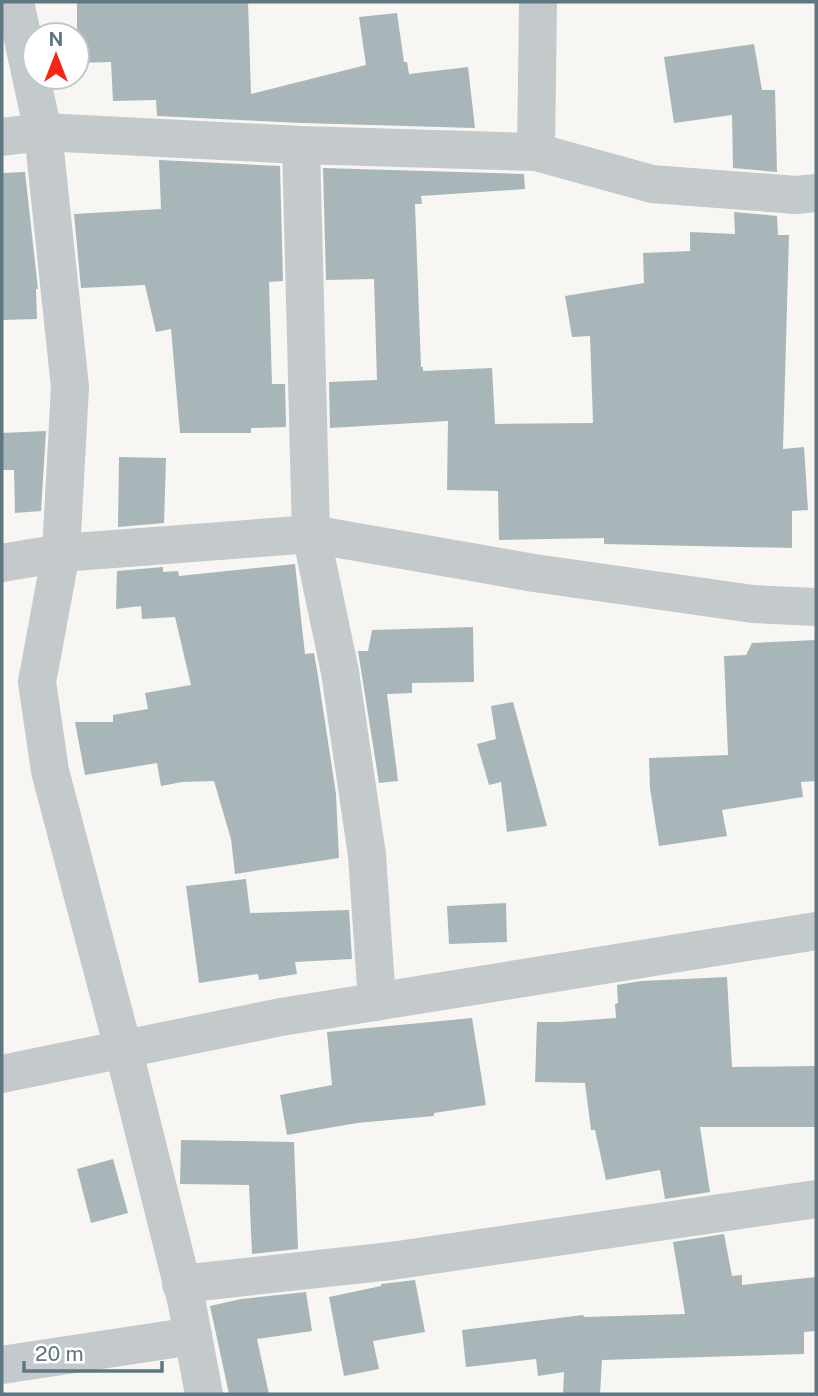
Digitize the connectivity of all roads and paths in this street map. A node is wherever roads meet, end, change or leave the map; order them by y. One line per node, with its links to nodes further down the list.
1 (15, 2): 3 (street)
2 (538, 2): 6 (street)
3 (43, 132): 4 (street); 5 (street); 9 (street)
4 (2, 137)
5 (301, 145): 6 (street); 8 (street)
6 (536, 152): 7 (street)
7 (816, 193)
8 (311, 534): 9 (street); 11 (street); 13 (street)
9 (61, 553): 10 (street); 14 (street)
10 (2, 563)
11 (816, 607)
12 (816, 931): 13 (street)
13 (377, 1002): 14 (street)
14 (123, 1048): 15 (street); 17 (street)
15 (2, 1074)
16 (816, 1199): 17 (street)
17 (181, 1284): 18 (street)
18 (193, 1336): 19 (street); 20 (street)
19 (2, 1364)
20 (204, 1394)

